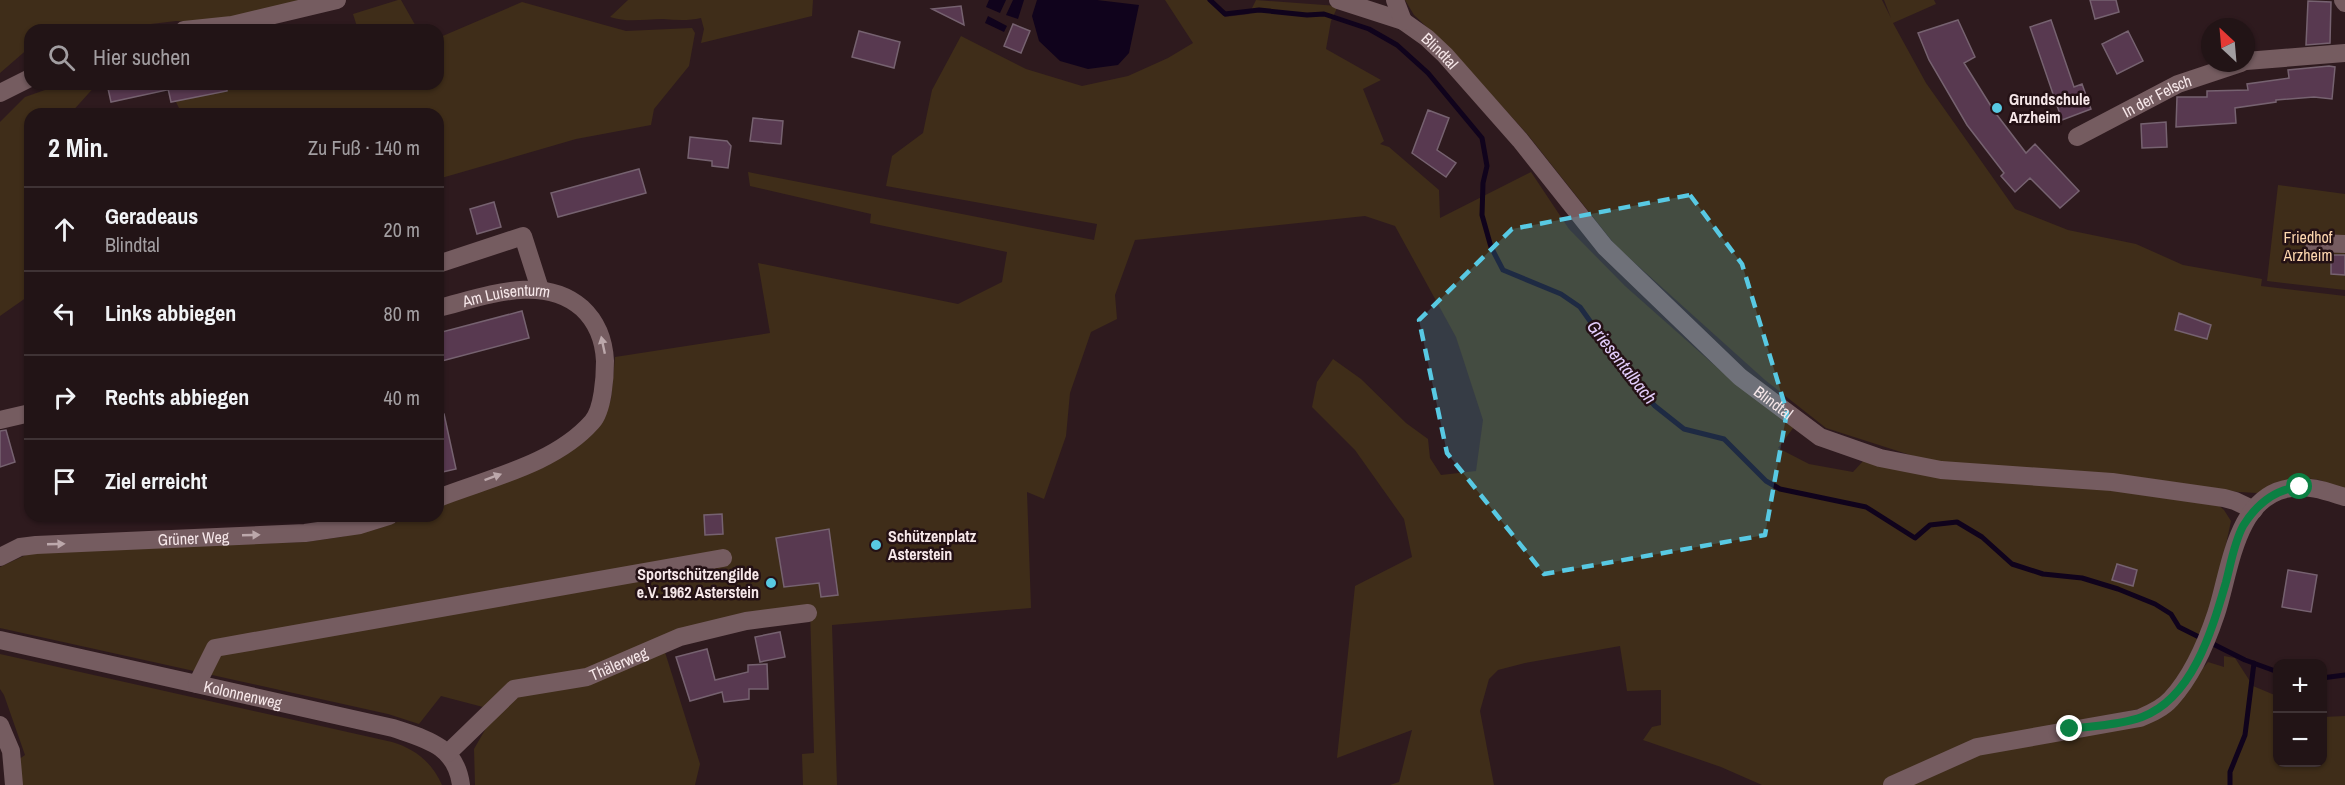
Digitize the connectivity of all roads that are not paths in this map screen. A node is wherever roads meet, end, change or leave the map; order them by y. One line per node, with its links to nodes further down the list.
1 (337, 0): 5 (street)
2 (1338, 0): 4 (street, Blindtal)
3 (1395, 0): 4 (street)
4 (1403, 21): 21 (street, Blindtal)
5 (236, 24)
6 (2345, 53): 7 (street)
7 (2255, 60)
8 (2214, 72): 11 (street, In der Felsch)
9 (24, 81): 10 (street)
10 (0, 93)
11 (2077, 137)
12 (2314, 243): 13 (street)
13 (2345, 244)
14 (444, 262): 15 (street)
15 (540, 289): 16 (street, Am Luisenturm); 19 (street, Am Luisenturm, one-way to 15)
16 (444, 307)
17 (24, 414): 18 (street)
18 (0, 420)
19 (444, 496)
20 (2345, 497): 21 (street)
21 (2254, 510): 32 (street)
22 (370, 522): 23 (street, Grüner Weg, one-way to 22)
23 (0, 557)
24 (723, 558): 27 (street)
25 (808, 614): 29 (street, Thälerweg)
26 (0, 640): 27 (street, Kolonnenweg)
27 (196, 684): 29 (street, Kolonnenweg)
28 (0, 725): 30 (street)
29 (448, 753): 31 (street)
30 (14, 785)
31 (461, 785)
32 (1892, 785)

